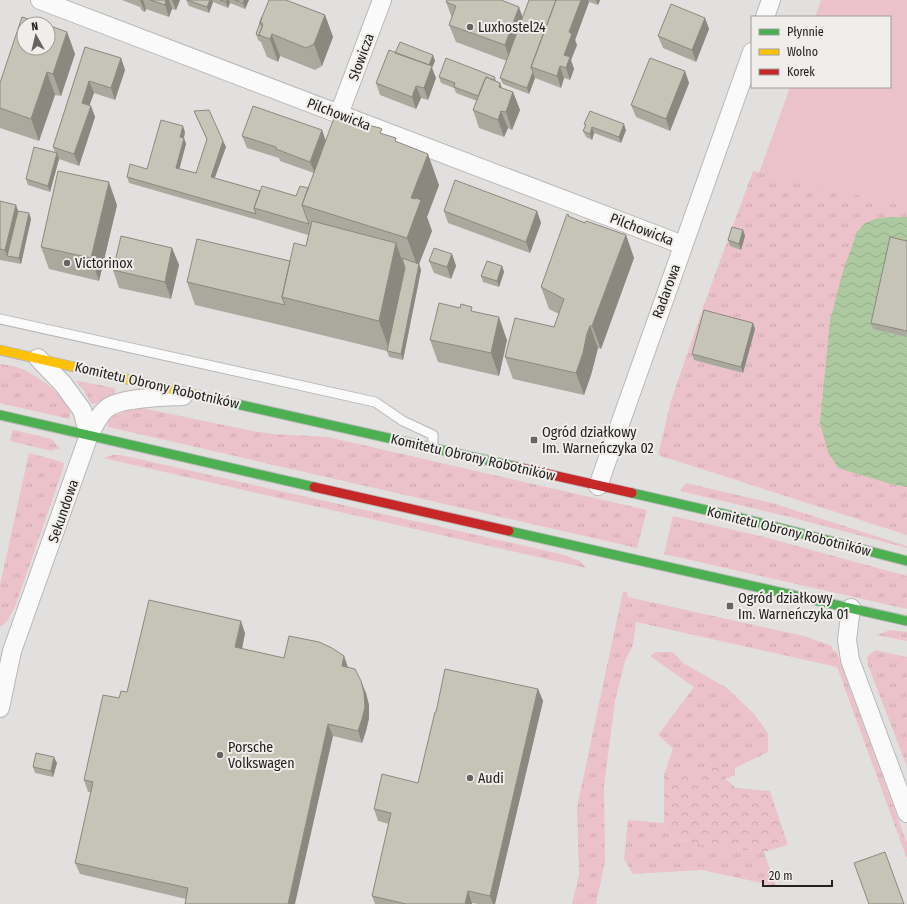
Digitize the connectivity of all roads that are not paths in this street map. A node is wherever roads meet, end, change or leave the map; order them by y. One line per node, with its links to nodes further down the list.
1 (40, 0): 6 (street, Pilchowicka)
2 (382, 0): 6 (street, Słowicza)
3 (771, 0): 4 (street)
4 (764, 16)
5 (751, 55): 7 (street, Radarowa)
6 (339, 114): 7 (street, Pilchowicka)
7 (683, 245): 15 (street, Radarowa)
8 (0, 319): 14 (lane)
9 (0, 350): 10 (street, Komitetu Obrony Robotników)
10 (38, 358): 11 (street, Komitetu Obrony Robotników); 13 (street, Komitetu Obrony Robotników)
11 (200, 395): 13 (street, Sekundowa); 14 (street, Komitetu Obrony Robotników)
12 (0, 415): 13 (street)
13 (89, 436): 17 (street); 19 (street, Sekundowa)
14 (434, 447): 15 (street, Komitetu Obrony Robotników)
15 (598, 486): 16 (street, Komitetu Obrony Robotników)
16 (907, 562)
17 (851, 608): 18 (street); 20 (street)
18 (907, 621)
19 (0, 708)
20 (907, 813)

